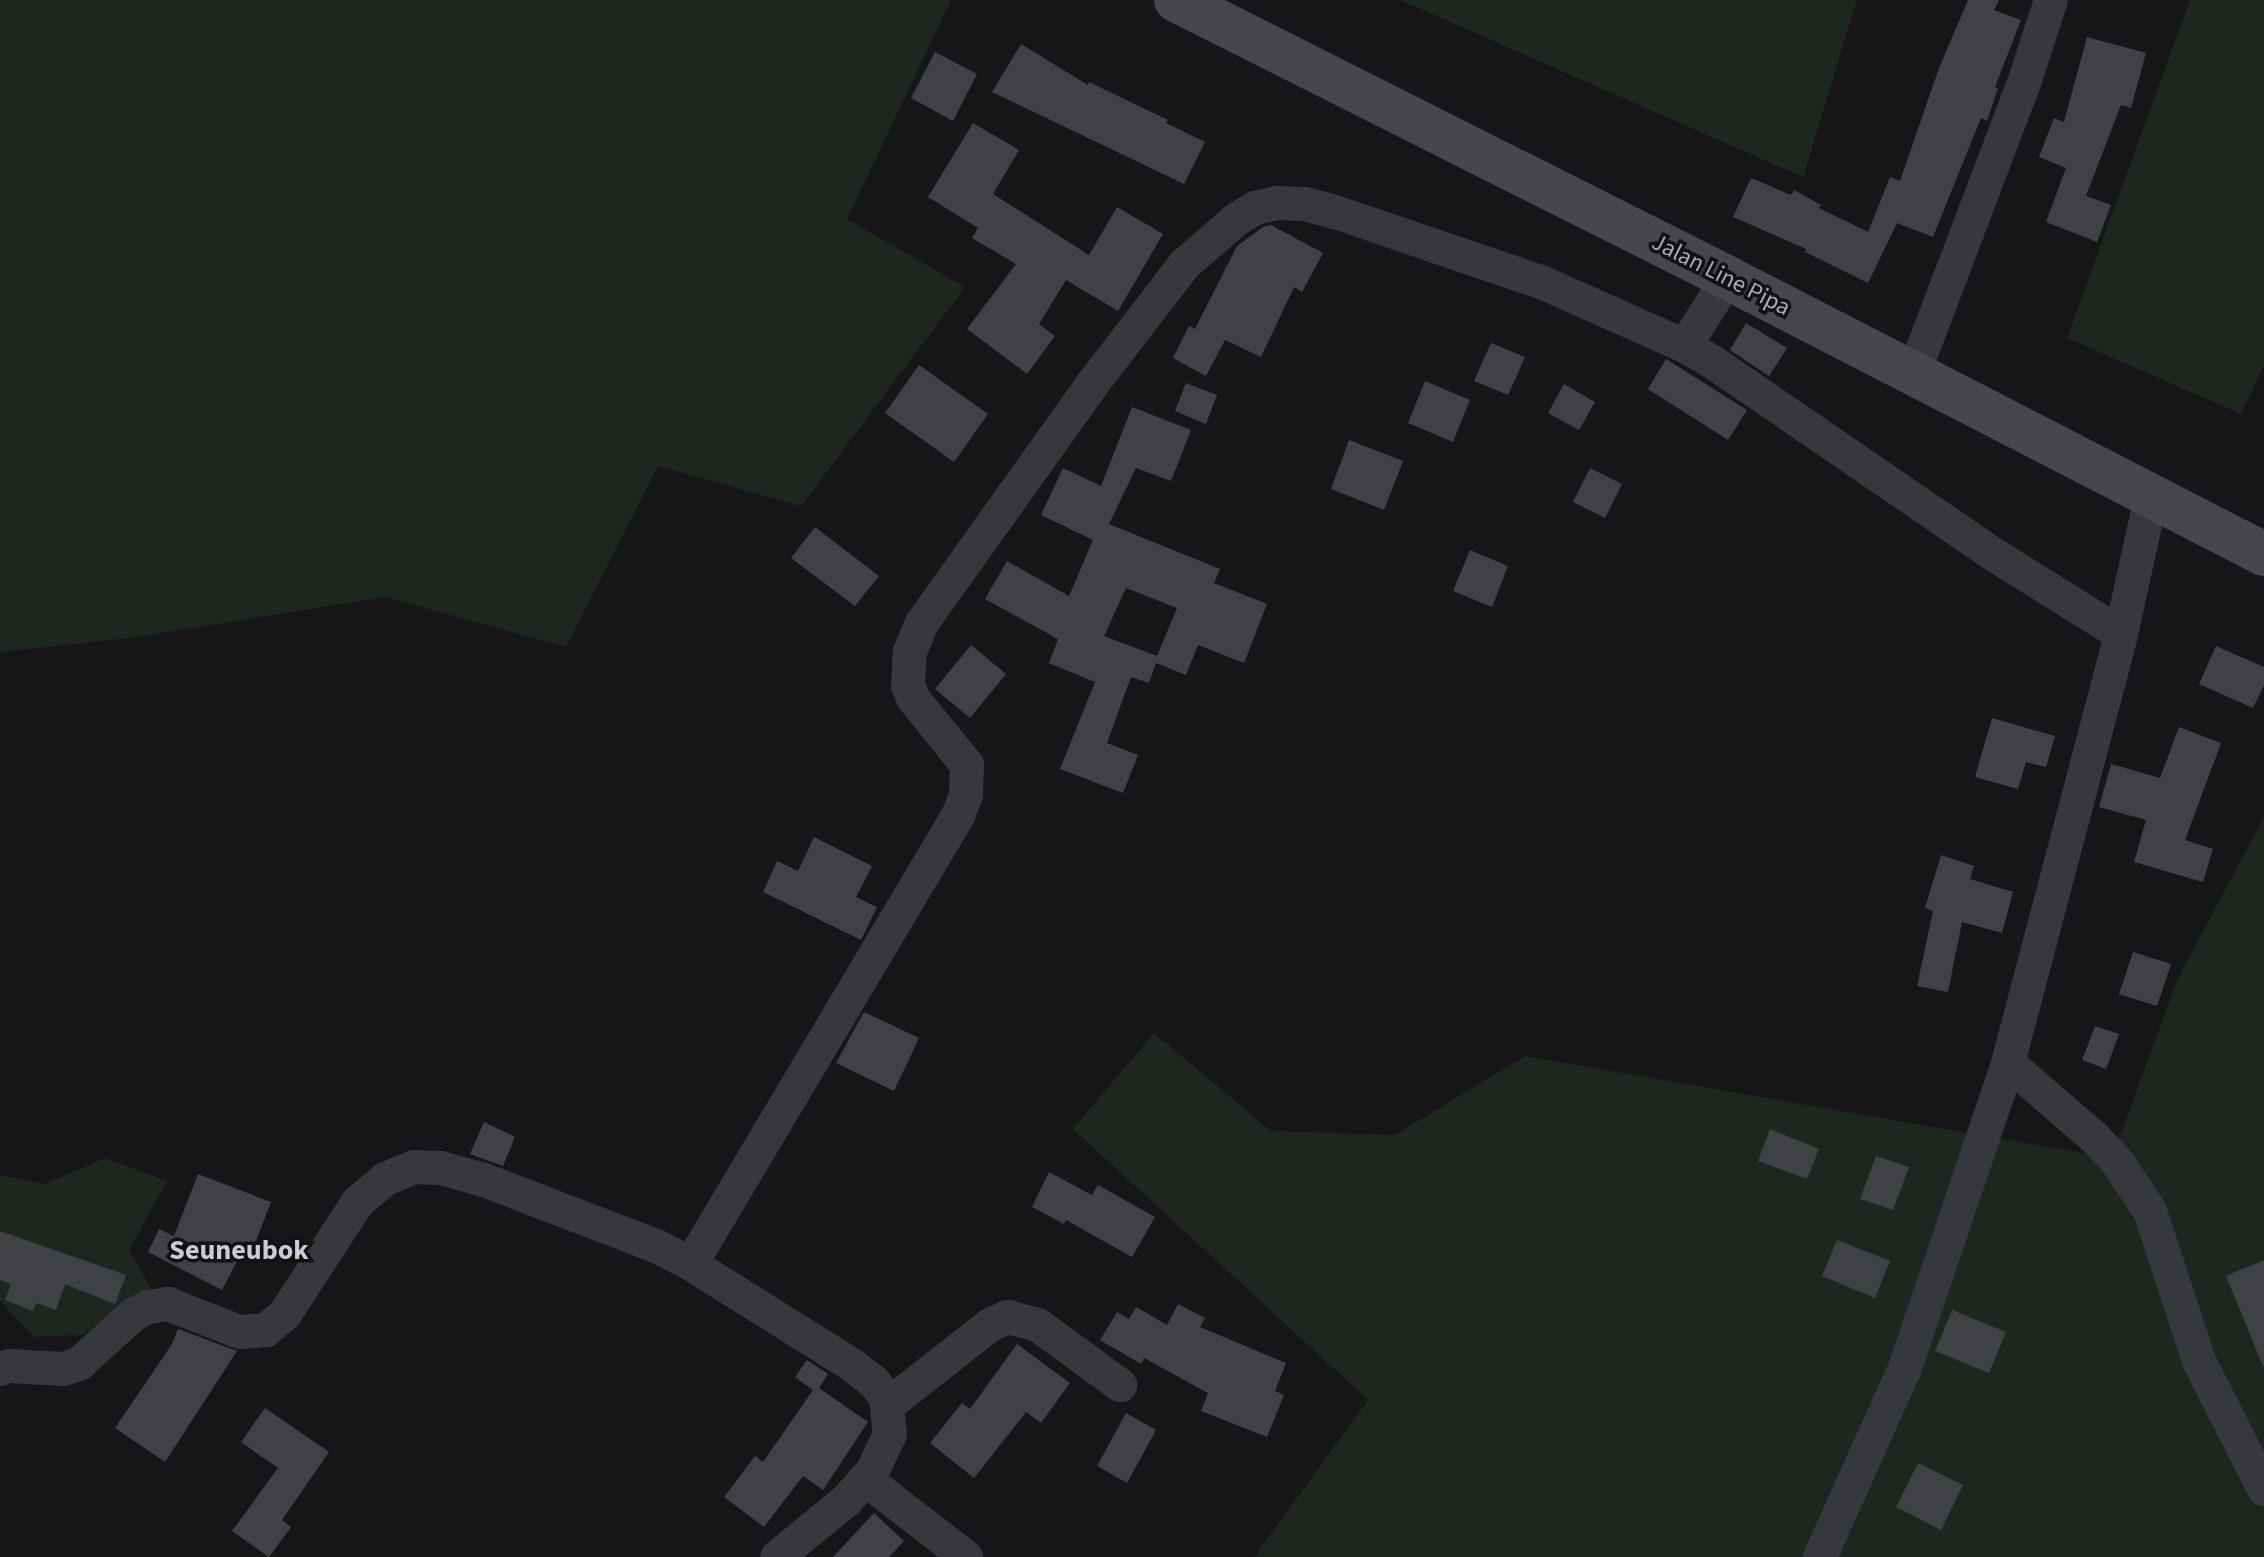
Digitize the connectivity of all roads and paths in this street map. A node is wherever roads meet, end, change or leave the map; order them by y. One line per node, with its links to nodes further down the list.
1 (1176, 0): 3 (main road, Jalan Line Pipa)
2 (2051, 0): 5 (street)
3 (1728, 278): 4 (street); 5 (main road, Jalan Line Pipa)
4 (1685, 346): 8 (street); 10 (street)
5 (1913, 375): 6 (main road, Jalan Line Pipa)
6 (2151, 498): 7 (main road, Jalan Line Pipa); 8 (street)
7 (2264, 554)
8 (2121, 634): 9 (street)
9 (2008, 1063): 15 (street); 18 (street)
10 (691, 1264): 11 (street); 13 (street)
11 (0, 1369)
12 (1120, 1385): 13 (street)
13 (888, 1405): 14 (street)
14 (865, 1479): 16 (street); 17 (street)
15 (2264, 1489)
16 (777, 1557)
17 (966, 1557)
18 (1820, 1557)

